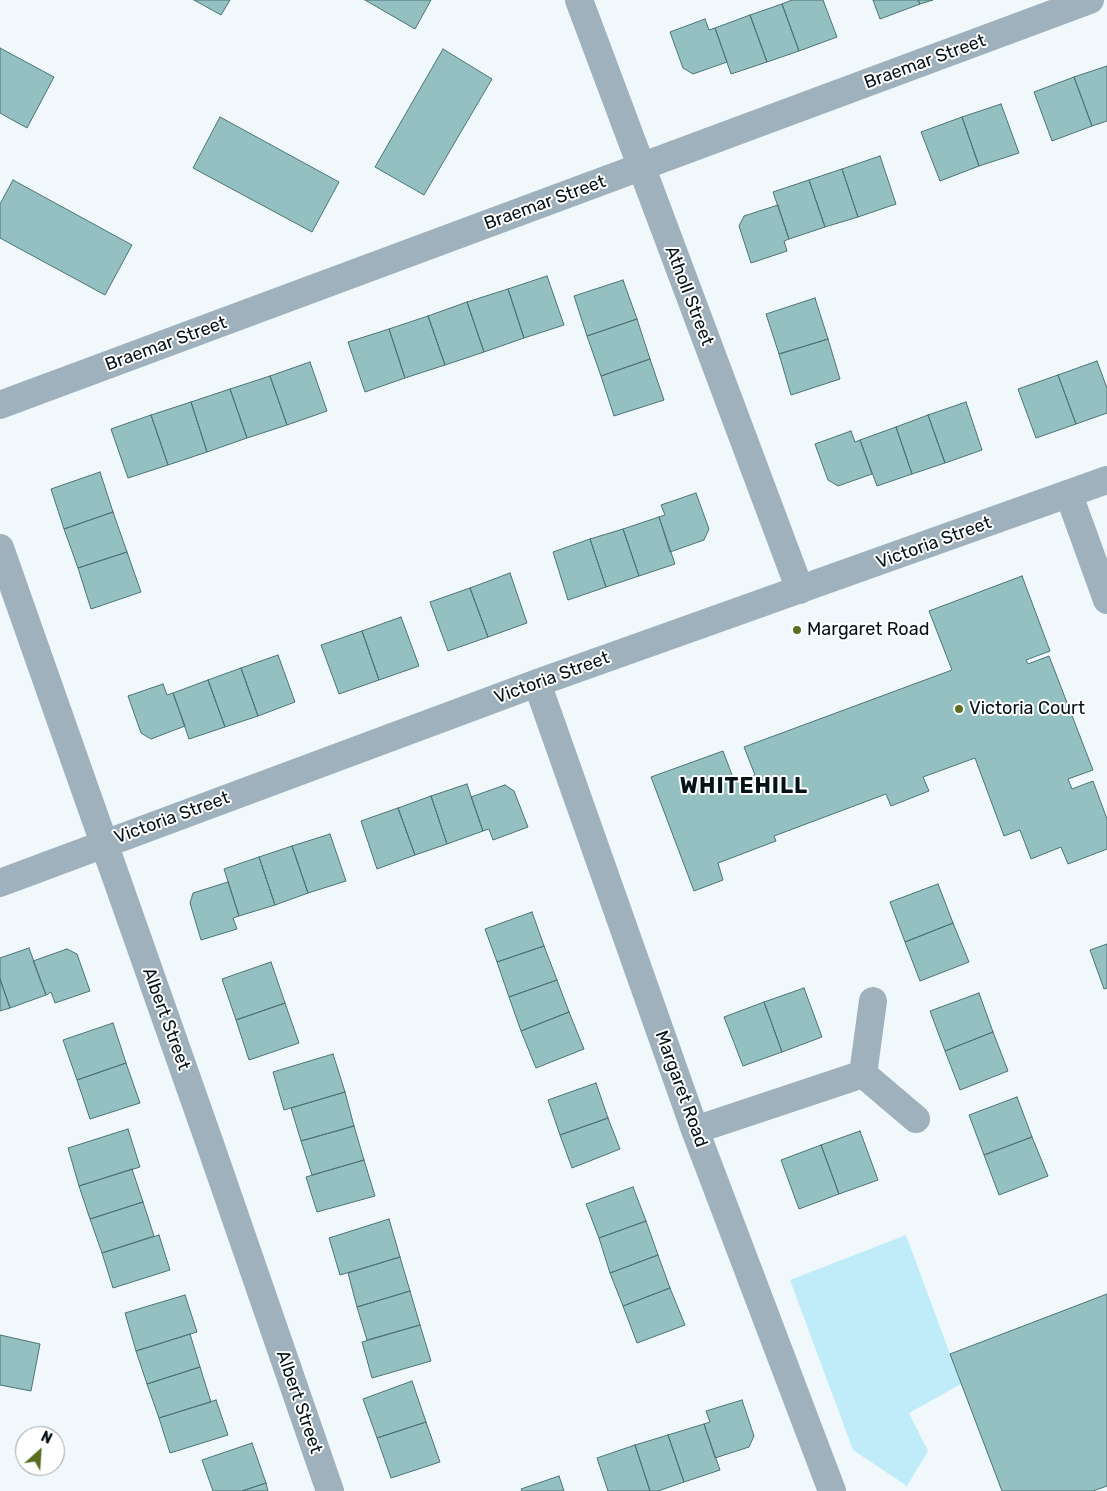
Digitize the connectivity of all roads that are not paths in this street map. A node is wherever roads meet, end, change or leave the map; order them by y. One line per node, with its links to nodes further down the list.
1 (579, 0): 3 (street, Atholl Street)
2 (1090, 0): 3 (street, Braemar Street)
3 (640, 168): 4 (street, Braemar Street); 8 (street, Atholl Street)
4 (0, 405)
5 (1107, 480): 6 (street, Victoria Street)
6 (1069, 495): 8 (street, Victoria Street); 10 (street)
7 (0, 548): 9 (street, Albert Street)
8 (800, 590): 11 (street, Victoria Street)
9 (9, 598): 12 (street, Albert Street)
10 (1107, 600)
11 (538, 683): 12 (street, Victoria Street); 17 (street, Margaret Road)
12 (103, 844): 13 (street, Victoria Street); 18 (street, Albert Street)
13 (0, 883)
14 (873, 1001): 15 (street)
15 (863, 1074): 16 (street); 17 (street)
16 (916, 1119)
17 (695, 1130): 19 (street, Margaret Road)
18 (330, 1491)
19 (831, 1491)

